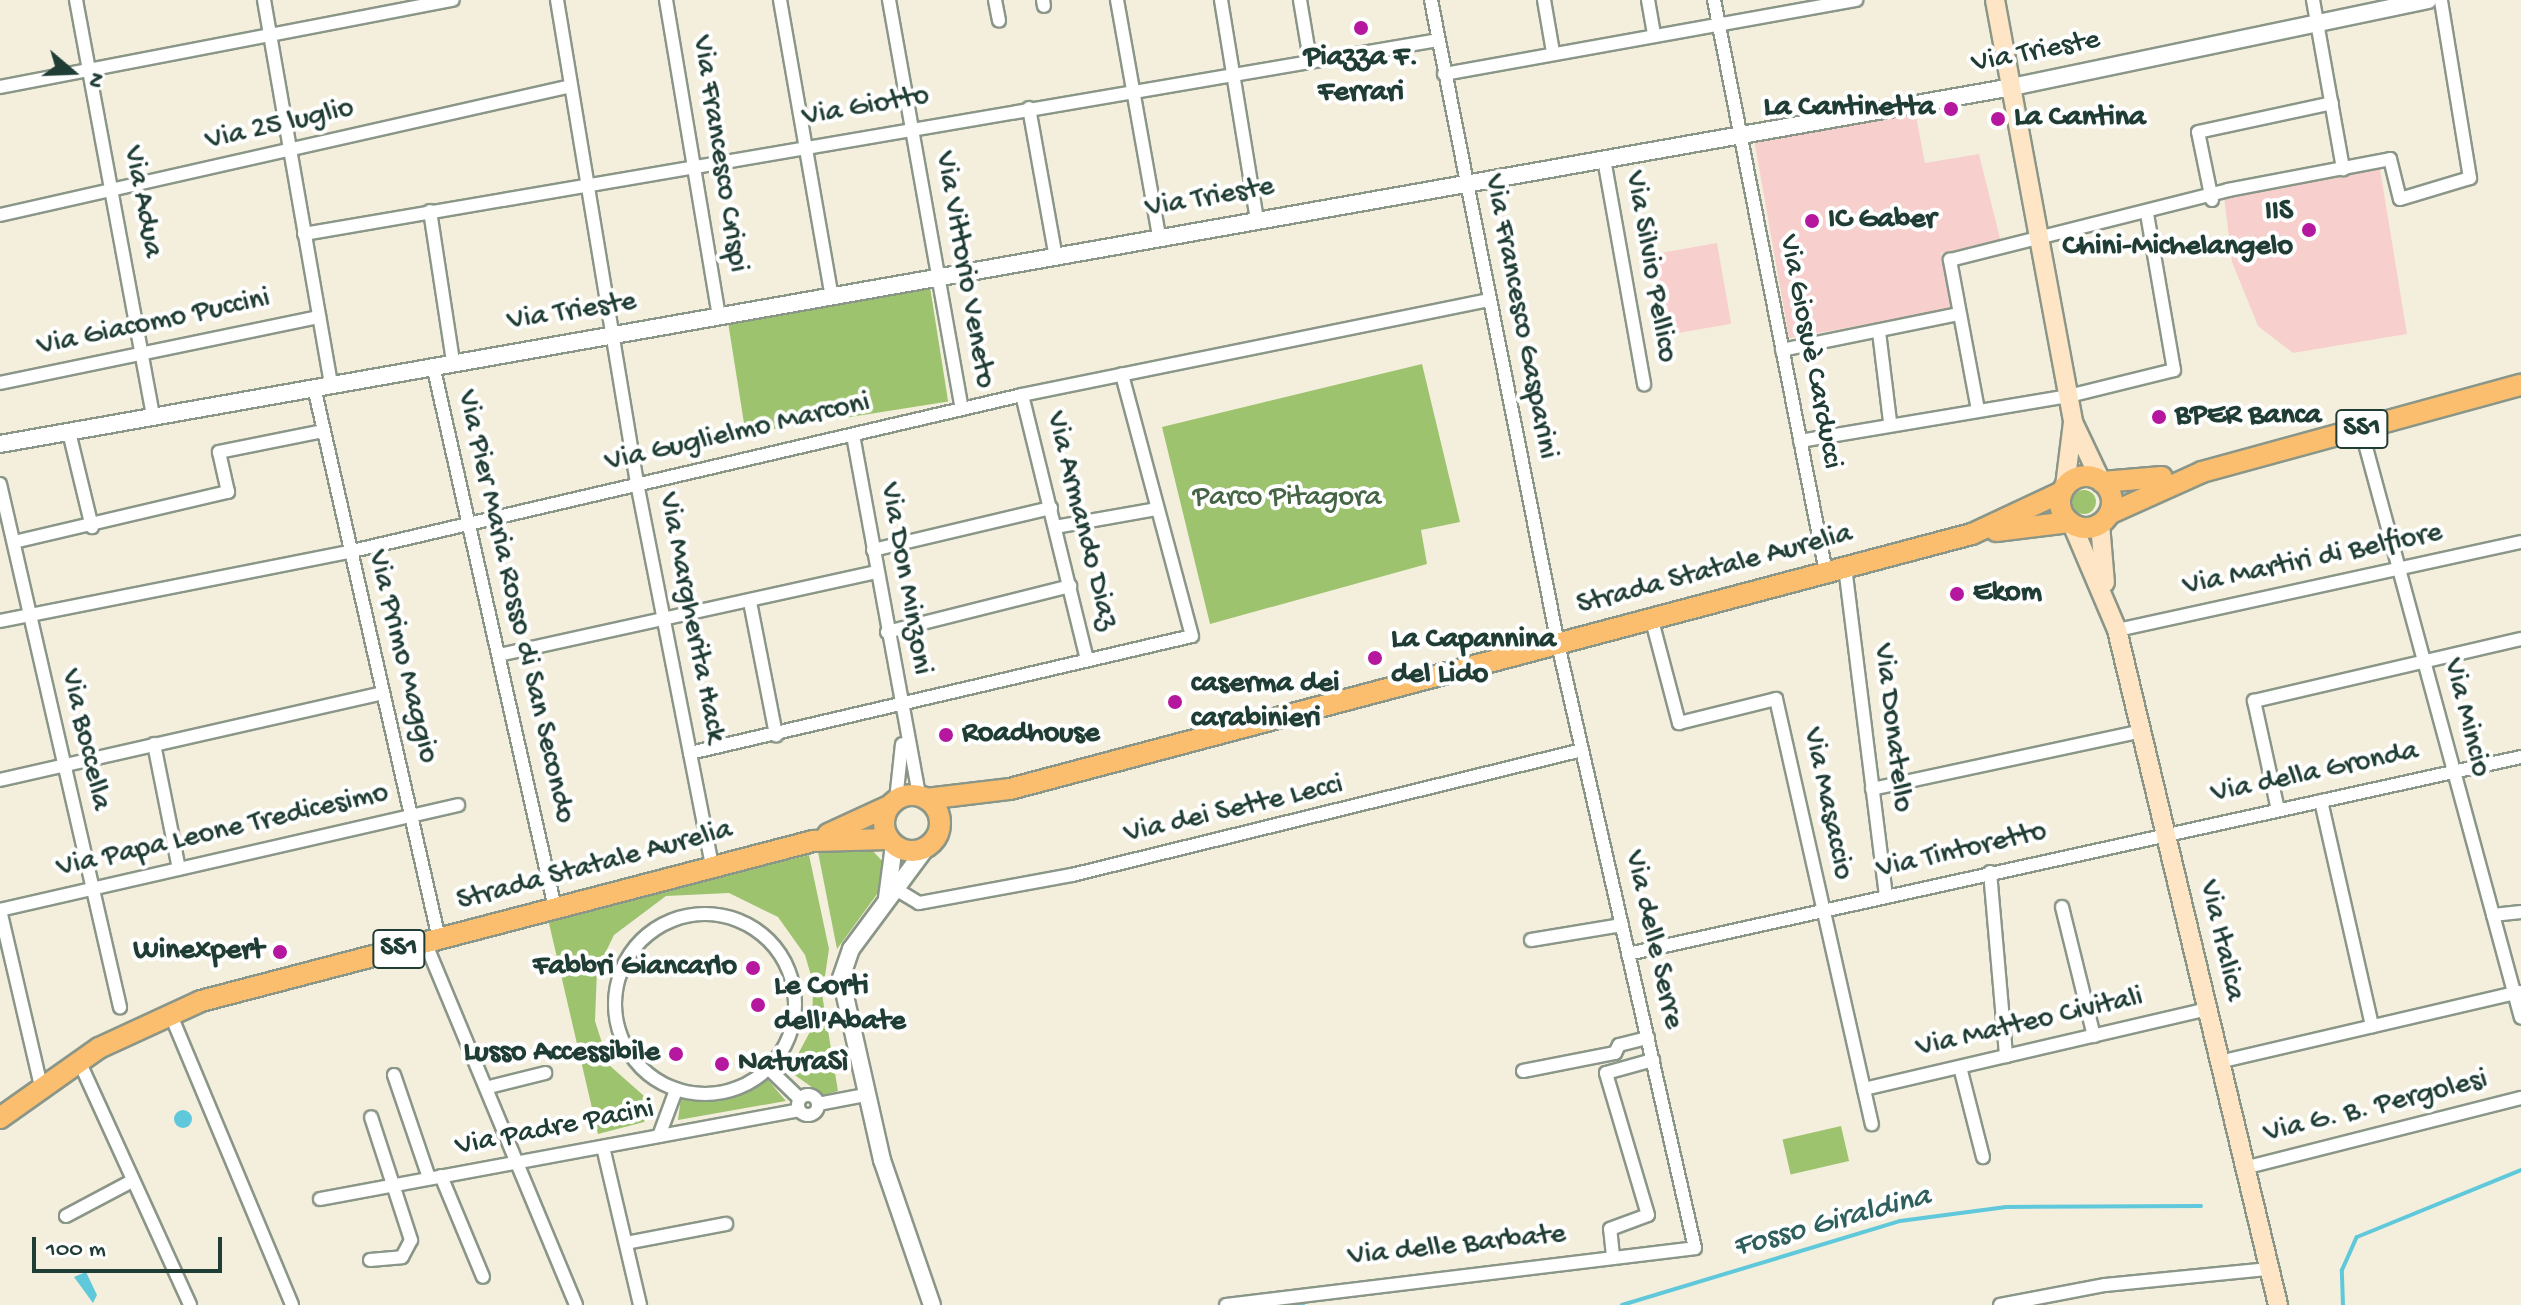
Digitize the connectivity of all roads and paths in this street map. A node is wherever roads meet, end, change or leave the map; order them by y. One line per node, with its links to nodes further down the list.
1 (76, 0): 29 (street, Via Adua)
2 (264, 0): 25 (street, Via Primo Maggio)
3 (453, 0): 25 (street)
4 (557, 0): 32 (street, Via Margherita Hack)
5 (666, 0): 43 (street, Via Francesco Crispi)
6 (780, 0): 40 (street)
7 (889, 0): 38 (street, Via Vittorio Veneto)
8 (995, 0): 21 (street)
9 (1117, 0): 35 (street)
10 (1221, 0): 30 (street)
11 (1300, 0): 28 (street)
12 (1431, 0): 26 (street, Via Francesco Gasparini)
13 (1544, 0): 27 (street)
14 (1648, 0): 24 (street)
15 (1714, 0): 22 (street, Via Giosuè Carducci)
16 (1995, 0): 34 (main road)
17 (2313, 0): 23 (street)
18 (2428, 0): 23 (street, Via Trieste)
19 (2441, 0): 44 (street)
20 (1856, 1): 22 (street)
21 (999, 21)
22 (1718, 22): 24 (street); 39 (street, Via Giosuè Carducci)
23 (2317, 24): 34 (street, Via Trieste); 36 (street)
24 (1654, 34): 27 (street)
25 (271, 35): 29 (street); 41 (street, Via Primo Maggio)
26 (1438, 40): 28 (street, Via Giotto); 31 (street, Via Francesco Gasparini)
27 (1553, 52): 31 (street)
28 (1310, 60): 30 (street, Via Giotto)
29 (90, 70): 33 (street); 47 (street, Via Adua)
30 (1233, 73): 35 (street, Via Giotto); 52 (street)
31 (1444, 74): 45 (street, Via Francesco Gasparini)
32 (571, 86): 41 (street, Via 25 luglio); 46 (street, Via Margherita Hack)
33 (0, 87)
34 (2012, 87): 39 (street, Via Trieste); 55 (main road)
35 (1132, 90): 37 (street, Via Giotto); 54 (street)
36 (2332, 103): 44 (street); 48 (street)
37 (1029, 108): 38 (street, Via Giotto); 56 (street)
38 (910, 127): 40 (street, Via Giotto); 57 (street, Via Vittorio Veneto)
39 (1742, 135): 42 (street, Via Trieste); 65 (street, Via Giosuè Carducci)
40 (805, 145): 43 (street, Via Giotto); 58 (street)
41 (291, 151): 47 (street, Via 25 luglio); 53 (street, Via Primo Maggio)
42 (1604, 159): 45 (street, Via Trieste); 71 (street, Via Silvio Pellico)
43 (694, 166): 46 (street, Via Giotto); 61 (street, Via Francesco Crispi)
44 (2343, 169): 48 (street)
45 (1467, 184): 52 (street, Via Trieste); 59 (street, Via Francesco Gasparini)
46 (590, 186): 49 (street, Via Giotto); 64 (street, Via Margherita Hack)
47 (112, 191): 51 (street, Via 25 luglio); 66 (street, Via Adua)
48 (2212, 200): 50 (street)
49 (430, 211): 53 (street, Via Giotto); 67 (street)
50 (2147, 213): 55 (street); 75 (street)
51 (0, 215)
52 (1257, 219): 54 (street, Via Trieste)
53 (304, 234): 62 (street, Via Primo Maggio)
54 (1159, 236): 56 (street, Via Trieste)
55 (2039, 237): 60 (street); 75 (main road)
56 (1055, 253): 57 (street, Via Trieste)
57 (935, 275): 58 (street, Via Trieste); 76 (street, Via Vittorio Veneto)
58 (831, 293): 61 (street, Via Trieste)
59 (1488, 300): 69 (street, Via Guglielmo Marconi); 117 (street, Via Francesco Gasparini)
60 (1959, 314): 63 (street); 77 (street)
61 (719, 316): 64 (street, Via Trieste)
62 (319, 317): 66 (street, Via Giacomo Puccini); 73 (street, Via Primo Maggio)
63 (1879, 332): 65 (street); 79 (street)
64 (614, 335): 67 (street, Via Trieste); 89 (street, Via Margherita Hack)
65 (1782, 347): 85 (street, Via Giosuè Carducci)
66 (142, 352): 70 (street, Via Giacomo Puccini); 78 (street, Via Adua)
67 (453, 361): 68 (street, Via Trieste)
68 (433, 365): 73 (street, Via Trieste); 95 (street, Via Pier Maria Rosso di San Secondo)
69 (1122, 374): 74 (street, Via Guglielmo Marconi); 93 (street)
70 (0, 383)
71 (1644, 384)
72 (2521, 385): 81 (main road, SS1)
73 (322, 386): 78 (street, Via Trieste); 82 (street, Via Primo Maggio)
74 (1022, 395): 76 (street, Via Guglielmo Marconi); 92 (street, Via Armando Diaz)
75 (2069, 396): 77 (street); 80 (main road)
76 (962, 408): 84 (street, Via Guglielmo Marconi)
77 (1978, 410): 79 (street)
78 (153, 415): 83 (street, Via Trieste)
79 (1890, 421): 85 (street)
80 (2073, 422): 88 (main road); 91 (main road)
81 (2361, 429): 87 (main road, SS1); 104 (street, Via Mincio)
82 (323, 431): 97 (street); 103 (street, Via Primo Maggio)
83 (69, 432): 86 (street, Via Trieste); 97 (street)
84 (853, 435): 89 (street, Via Guglielmo Marconi); 102 (street, Via Don Minzoni)
85 (1800, 441): 105 (street, Via Giosuè Carducci)
86 (0, 444)
87 (2202, 472): 88 (main road, SS1); 94 (main road, SS1)
88 (2101, 482): 91 (main road); 94 (main road)
89 (637, 483): 95 (street, Via Guglielmo Marconi); 113 (street, Via Margherita Hack)
90 (0, 484): 100 (street, Via Boccella)
91 (2064, 489): 96 (main road); 99 (main road, Strada Statale Aurelia / SS1)
92 (1051, 508): 98 (street, Via Armando Diaz); 102 (street)
93 (1157, 509): 98 (street); 119 (street)
94 (2105, 519): 96 (main road); 108 (main road, Via Italica)
95 (466, 522): 103 (street, Via Guglielmo Marconi); 118 (street, Via Pier Maria Rosso di San Secondo)
96 (2071, 523): 99 (main road, Strada Statale Aurelia / SS1); 108 (main road, Via Italica)
97 (92, 527): 100 (street)
98 (1055, 527): 107 (street, Via Armando Diaz)
99 (1972, 534): 105 (main road, Strada Statale Aurelia / SS1)
100 (14, 542): 110 (street, Via Boccella)
101 (2521, 542): 104 (street, Via Martiri di Belfiore)
102 (873, 550): 106 (street, Via Don Minzoni)
103 (348, 552): 110 (street, Via Guglielmo Marconi); 121 (street, Via Primo Maggio)
104 (2399, 569): 114 (street, Via Martiri di Belfiore); 120 (street, Via Mincio)
105 (1835, 570): 111 (main road, Strada Statale Aurelia / SS1); 134 (street, Via Donatello)
106 (877, 572): 109 (street); 115 (street, Via Don Minzoni)
107 (1070, 586): 115 (street); 119 (street, Via Armando Diaz)
108 (2105, 590): 114 (main road, Via Italica)
109 (750, 602): 113 (street); 125 (street)
110 (30, 615): 112 (street, Via Guglielmo Marconi); 130 (street, Via Boccella)
111 (1651, 617): 117 (main road, Strada Statale Aurelia / SS1); 155 (street, Via Masaccio)
112 (0, 621)
113 (664, 621): 118 (street); 128 (street, Via Margherita Hack)
114 (2117, 630): 123 (main road, Via Italica)
115 (887, 632): 122 (street, Via Don Minzoni)
116 (2521, 639): 120 (street)
117 (1558, 644): 127 (street, Via delle Serre); 133 (main road, Strada Statale Aurelia / SS1)
118 (499, 655): 153 (street, Via Pier Maria Rosso di San Secondo)
119 (1087, 660): 122 (street)
120 (2424, 661): 131 (street, Via Mincio); 139 (street)
121 (382, 693): 126 (street); 140 (street, Via Primo Maggio)
122 (899, 705): 124 (street, Via Don Minzoni); 125 (street)
123 (2142, 731): 134 (street); 142 (main road, Via Italica)
124 (903, 733): 135 (street, Via Don Minzoni); 137 (street, Via Don Minzoni)
125 (776, 735): 128 (street)
126 (154, 744): 130 (street); 147 (street)
127 (1582, 750): 150 (street, Via dei Sette Lecci); 159 (street, Via delle Serre)
128 (690, 753): 146 (street, Via Margherita Hack)
129 (2521, 757): 131 (street, Via della Gronda)
130 (64, 767): 132 (street); 149 (street, Via Boccella)
131 (2450, 771): 136 (street, Via della Gronda); 158 (street, Via Mincio)
132 (0, 780)
133 (1010, 789): 135 (main road, Strada Statale Aurelia / SS1); 141 (main road, Strada Statale Aurelia / SS1)
134 (1872, 789): 151 (street, Via Donatello)
135 (922, 797): 137 (main road, SS1); 141 (main road)
136 (2321, 801): 139 (street, Via della Gronda); 168 (street)
137 (892, 803): 143 (main road, Strada Statale Aurelia / SS1); 144 (main road)
138 (458, 805): 140 (street, Via Papa Leone Tredicesimo)
139 (2278, 810): 142 (street, Via della Gronda)
140 (412, 816): 147 (street, Via Papa Leone Tredicesimo); 160 (street, Via Primo Maggio)
141 (939, 830): 145 (main road, SS1)
142 (2166, 832): 148 (street, Via Tintoretto); 165 (main road, Via Italica)
143 (813, 841): 144 (main road, Strada Statale Aurelia / SS1); 146 (main road, Strada Statale Aurelia / SS1)
144 (891, 842): 145 (main road, SS1); 157 (street)
145 (926, 848): 150 (street)
146 (712, 867): 153 (main road, Strada Statale Aurelia / SS1)
147 (179, 869): 149 (street, Via Papa Leone Tredicesimo)
148 (1990, 872): 151 (street, Via Tintoretto); 171 (street)
149 (92, 888): 154 (street, Via Papa Leone Tredicesimo); 164 (street, Via Boccella)
150 (899, 891): 157 (street)
151 (1886, 896): 155 (street, Via Tintoretto)
152 (2062, 907): 169 (street)
153 (555, 908): 160 (main road, Strada Statale Aurelia / SS1)
154 (0, 910): 180 (street)
155 (1822, 910): 162 (street, Via Tintoretto); 182 (street, Via Masaccio)
156 (2521, 912): 158 (street)
157 (879, 914): 184 (street)
158 (2493, 915): 163 (street, Via Mincio)
159 (1622, 925): 161 (street); 162 (street, Via delle Serre)
160 (432, 940): 166 (main road, Strada Statale Aurelia / SS1); 181 (street, Via Primo Maggio)
161 (1531, 940)
162 (1628, 954): 170 (street, Via delle Serre)
163 (2518, 993): 167 (street, Via Mincio); 168 (street)
164 (120, 1007)
165 (2208, 1009): 169 (street, Via Matteo Civitali); 174 (main road, Via Italica)
166 (170, 1013): 173 (main road, Strada Statale Aurelia / SS1); 208 (street)
167 (2521, 1018)
168 (2372, 1026): 174 (street)
169 (2094, 1036): 171 (street, Via Matteo Civitali)
170 (1648, 1038): 172 (street, Via delle Serre); 177 (street)
171 (2006, 1056): 175 (street, Via Matteo Civitali)
172 (1653, 1060): 202 (street, Via delle Serre); 203 (street)
173 (79, 1061): 180 (main road, Strada Statale Aurelia / SS1); 196 (street)
174 (2219, 1062): 194 (main road, Via Italica)
175 (1960, 1067): 182 (street, Via Matteo Civitali); 192 (street)
176 (769, 1069): 183 (street); 183 (street); 186 (street)
177 (1523, 1071)
178 (545, 1073): 181 (street)
179 (394, 1075): 195 (street)
180 (41, 1086): 187 (main road, Strada Statale Aurelia / SS1)
181 (489, 1087): 193 (street, Via Primo Maggio)
182 (1864, 1089): 189 (street, Via Masaccio)
183 (676, 1090): 190 (street)
184 (865, 1095): 186 (street, Via Padre Pacini); 211 (street)
185 (2521, 1098): 194 (street, Via G. B. Pergolesi)
186 (799, 1104): 190 (street, Via Padre Pacini)
187 (3, 1114)
188 (371, 1117): 197 (street)
189 (1872, 1124)
190 (659, 1136): 191 (street, Via Padre Pacini)
191 (603, 1147): 193 (street, Via Padre Pacini); 201 (street)
192 (1983, 1157)
193 (522, 1164): 195 (street, Via Padre Pacini); 209 (street, Via Primo Maggio)
194 (2244, 1168): 205 (main road, Via Italica)
195 (435, 1177): 197 (street, Via Padre Pacini); 206 (street)
196 (132, 1181): 199 (street); 207 (street)
197 (398, 1183): 198 (street, Via Padre Pacini); 204 (street)
198 (320, 1199)
199 (66, 1216)
200 (726, 1224): 201 (street)
201 (626, 1243): 210 (street)
202 (1695, 1248): 203 (street, Via delle Barbate)
203 (1613, 1256): 212 (street, Via delle Barbate)
204 (370, 1260)
205 (2269, 1269): 213 (street); 214 (main road, Via Italica)
206 (483, 1277)
207 (190, 1305)
208 (292, 1305)
209 (576, 1305)
210 (640, 1305)
211 (932, 1305)
212 (1226, 1305)
213 (2000, 1305)
214 (2278, 1305)

